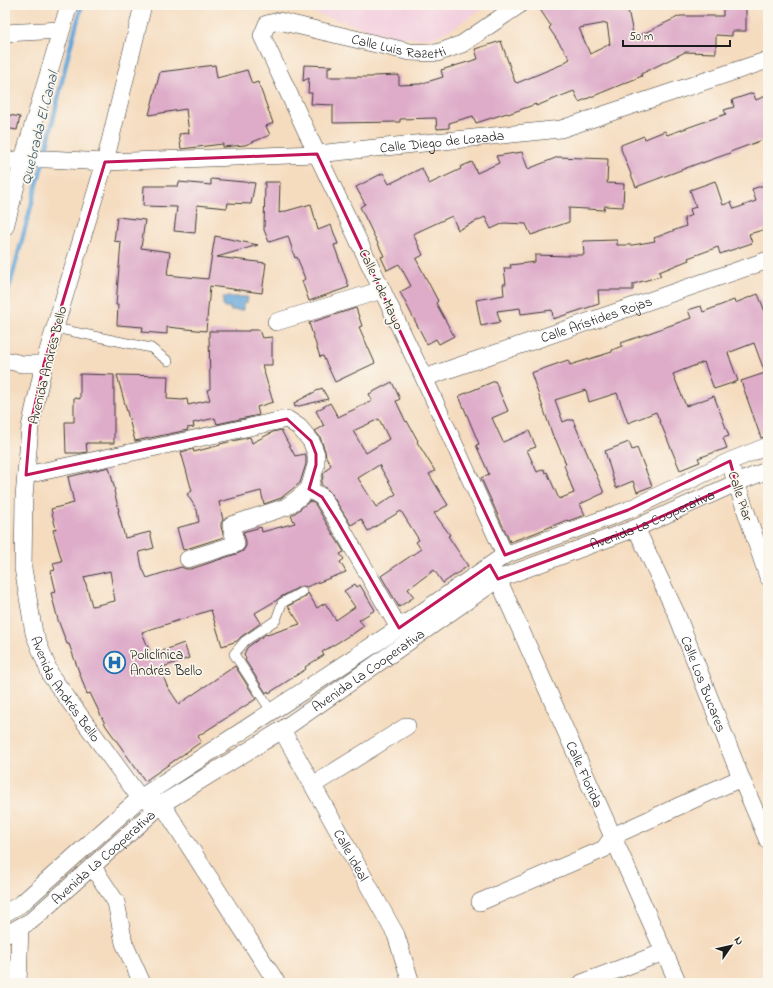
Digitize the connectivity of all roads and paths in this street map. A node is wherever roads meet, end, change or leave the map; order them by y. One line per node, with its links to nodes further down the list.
1 (69, 5): 5 (street)
2 (143, 5): 11 (street, Avenida Andrés Bello)
3 (519, 5): 4 (street, Calle Luis Razetti)
4 (268, 24): 8 (street, Calle 1 de Mayo)
5 (62, 30): 6 (street); 9 (street)
6 (5, 33)
7 (768, 60): 8 (street, Calle Diego de Lozada)
8 (317, 154): 11 (street, Calle Diego de Lozada); 14 (street, Calle 1 de Mayo)
9 (23, 159): 10 (street, Calle Diego de Lozada); 11 (street, Calle Diego de Lozada); 12 (street)
10 (5, 162)
11 (105, 162): 16 (street, Avenida Andrés Bello)
12 (5, 227)
13 (768, 260): 20 (street, Calle Arístides Rojas)
14 (382, 290): 15 (street); 20 (street, Calle 1 de Mayo)
15 (276, 322)
16 (55, 328): 18 (lane); 19 (street, Avenida Andrés Bello)
17 (5, 360): 19 (street)
18 (168, 361)
19 (44, 364): 24 (street, Avenida Andrés Bello)
20 (424, 378): 28 (street, Calle 1 de Mayo)
21 (768, 446): 22 (street, Avenida La Cooperativa)
22 (730, 462): 25 (street, Calle Piar); 28 (street, Avenida La Cooperativa)
23 (768, 470): 25 (street, Avenida La Cooperativa)
24 (26, 475): 26 (street); 39 (street, Avenida Andrés Bello)
25 (736, 483): 27 (street, Avenida La Cooperativa); 31 (street, Calle Piar)
26 (309, 489): 29 (street); 33 (street)
27 (636, 528): 30 (street, Avenida La Cooperativa); 37 (street, Calle Los Bucares)
28 (505, 555): 30 (street, Avenida La Cooperativa)
29 (188, 559)
30 (494, 572): 33 (street, Avenida La Cooperativa); 36 (street, Avenida La Cooperativa); 41 (street, Calle Florida)
31 (768, 577)
32 (302, 592): 34 (lane)
33 (399, 628): 34 (street, Avenida La Cooperativa)
34 (272, 711): 39 (street, Avenida La Cooperativa)
35 (407, 726): 38 (street)
36 (282, 730): 38 (street, Calle Ideal); 40 (street, Avenida La Cooperativa)
37 (741, 778): 41 (street); 42 (street, Calle Los Bucares)
38 (313, 785): 51 (street, Calle Ideal)
39 (140, 798): 40 (street); 45 (street, Avenida La Cooperativa)
40 (162, 804): 43 (street, Avenida La Cooperativa); 50 (street)
41 (612, 836): 44 (street); 47 (street, Calle Florida)
42 (768, 841)
43 (92, 866): 46 (street, Avenida La Cooperativa); 49 (street)
44 (480, 902)
45 (5, 913)
46 (12, 931): 48 (street)
47 (664, 952): 52 (street); 53 (street, Calle Florida)
48 (18, 983)
49 (142, 983)
50 (277, 983)
51 (411, 983)
52 (582, 983)
53 (678, 983)

